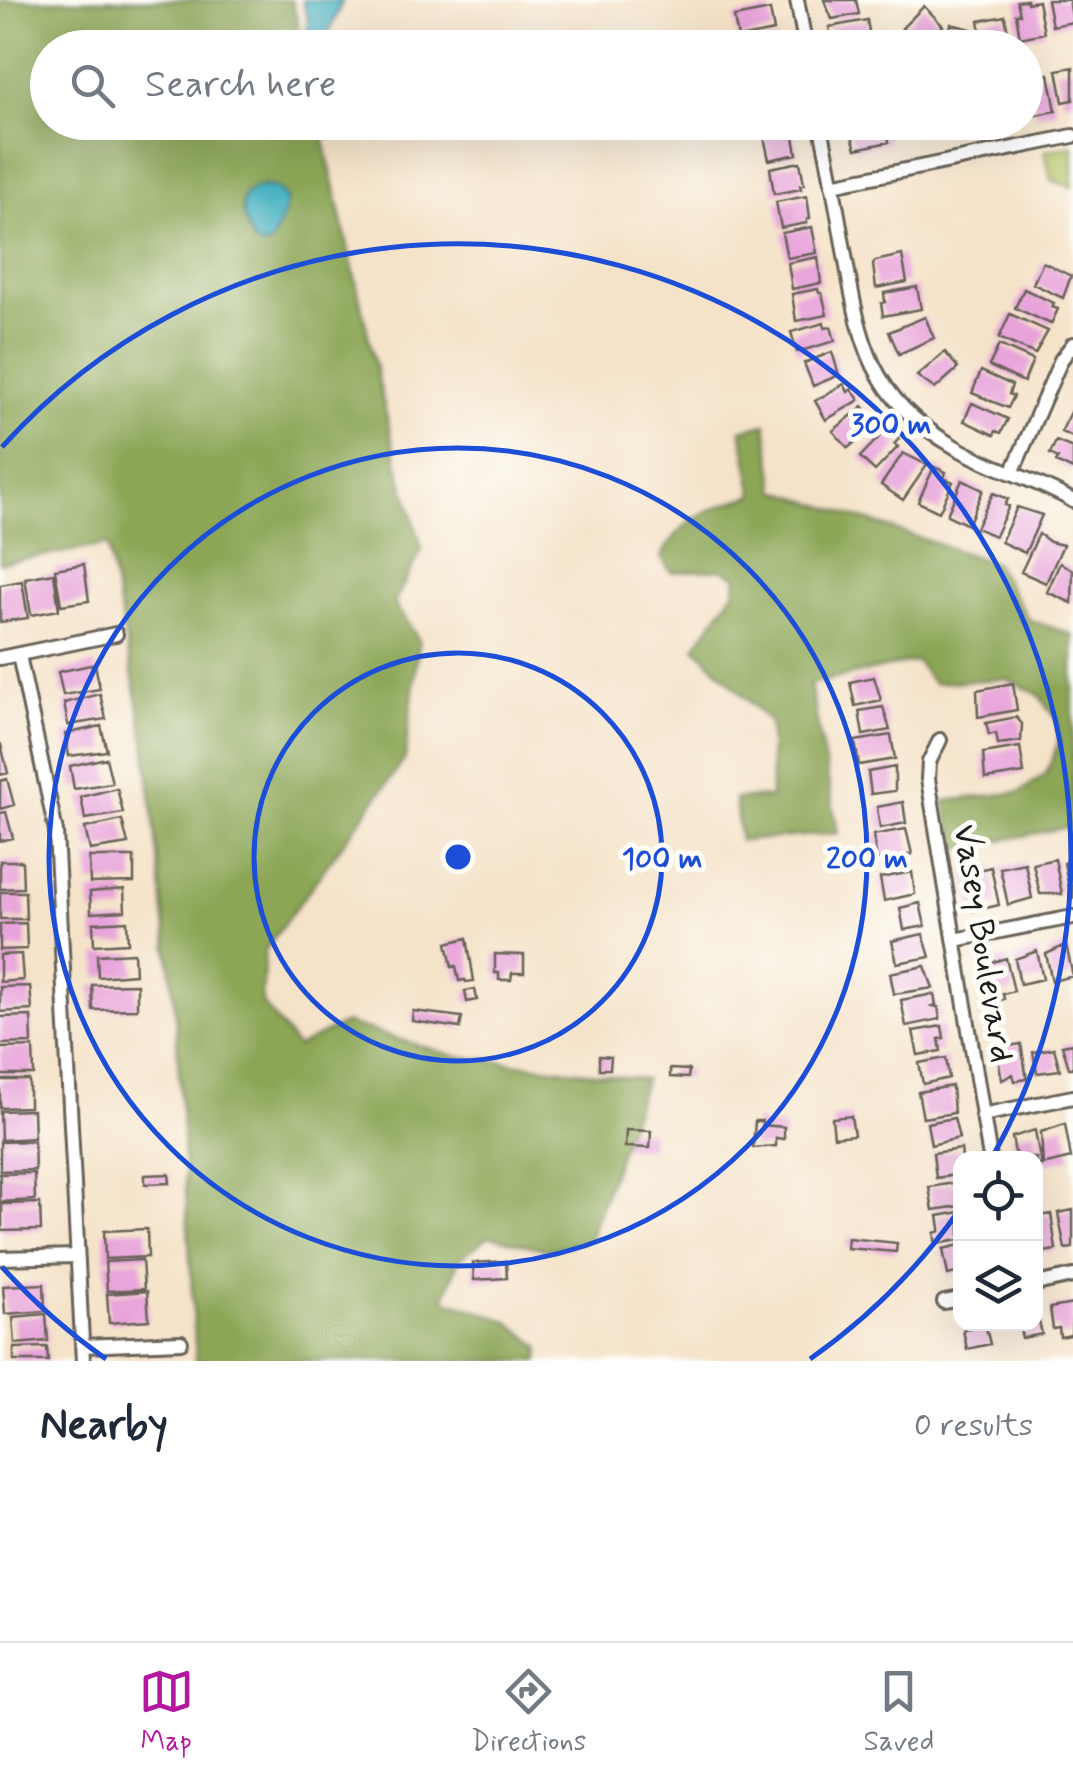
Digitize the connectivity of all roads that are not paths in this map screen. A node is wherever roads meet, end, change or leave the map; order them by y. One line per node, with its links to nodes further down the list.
1 (796, 0): 2 (street)
2 (802, 30)
3 (1073, 136): 5 (street)
4 (823, 140): 5 (street)
5 (832, 185): 7 (street)
6 (1073, 344): 7 (street)
7 (1012, 473): 8 (street)
8 (1073, 500)
9 (116, 634): 10 (street)
10 (19, 655): 11 (street); 18 (street)
11 (0, 658)
12 (940, 740): 14 (street, Vasey Boulevard)
13 (1073, 917): 14 (street)
14 (956, 940): 16 (street, Vasey Boulevard)
15 (1073, 1097): 16 (street)
16 (982, 1115): 17 (street, Vasey Boulevard)
17 (989, 1151)
18 (77, 1256): 19 (street); 25 (street)
19 (0, 1258)
20 (1073, 1276): 21 (street)
21 (1043, 1282)
22 (953, 1300): 23 (street)
23 (944, 1302)
24 (182, 1342): 25 (street)
25 (82, 1346): 26 (street)
26 (83, 1361)

